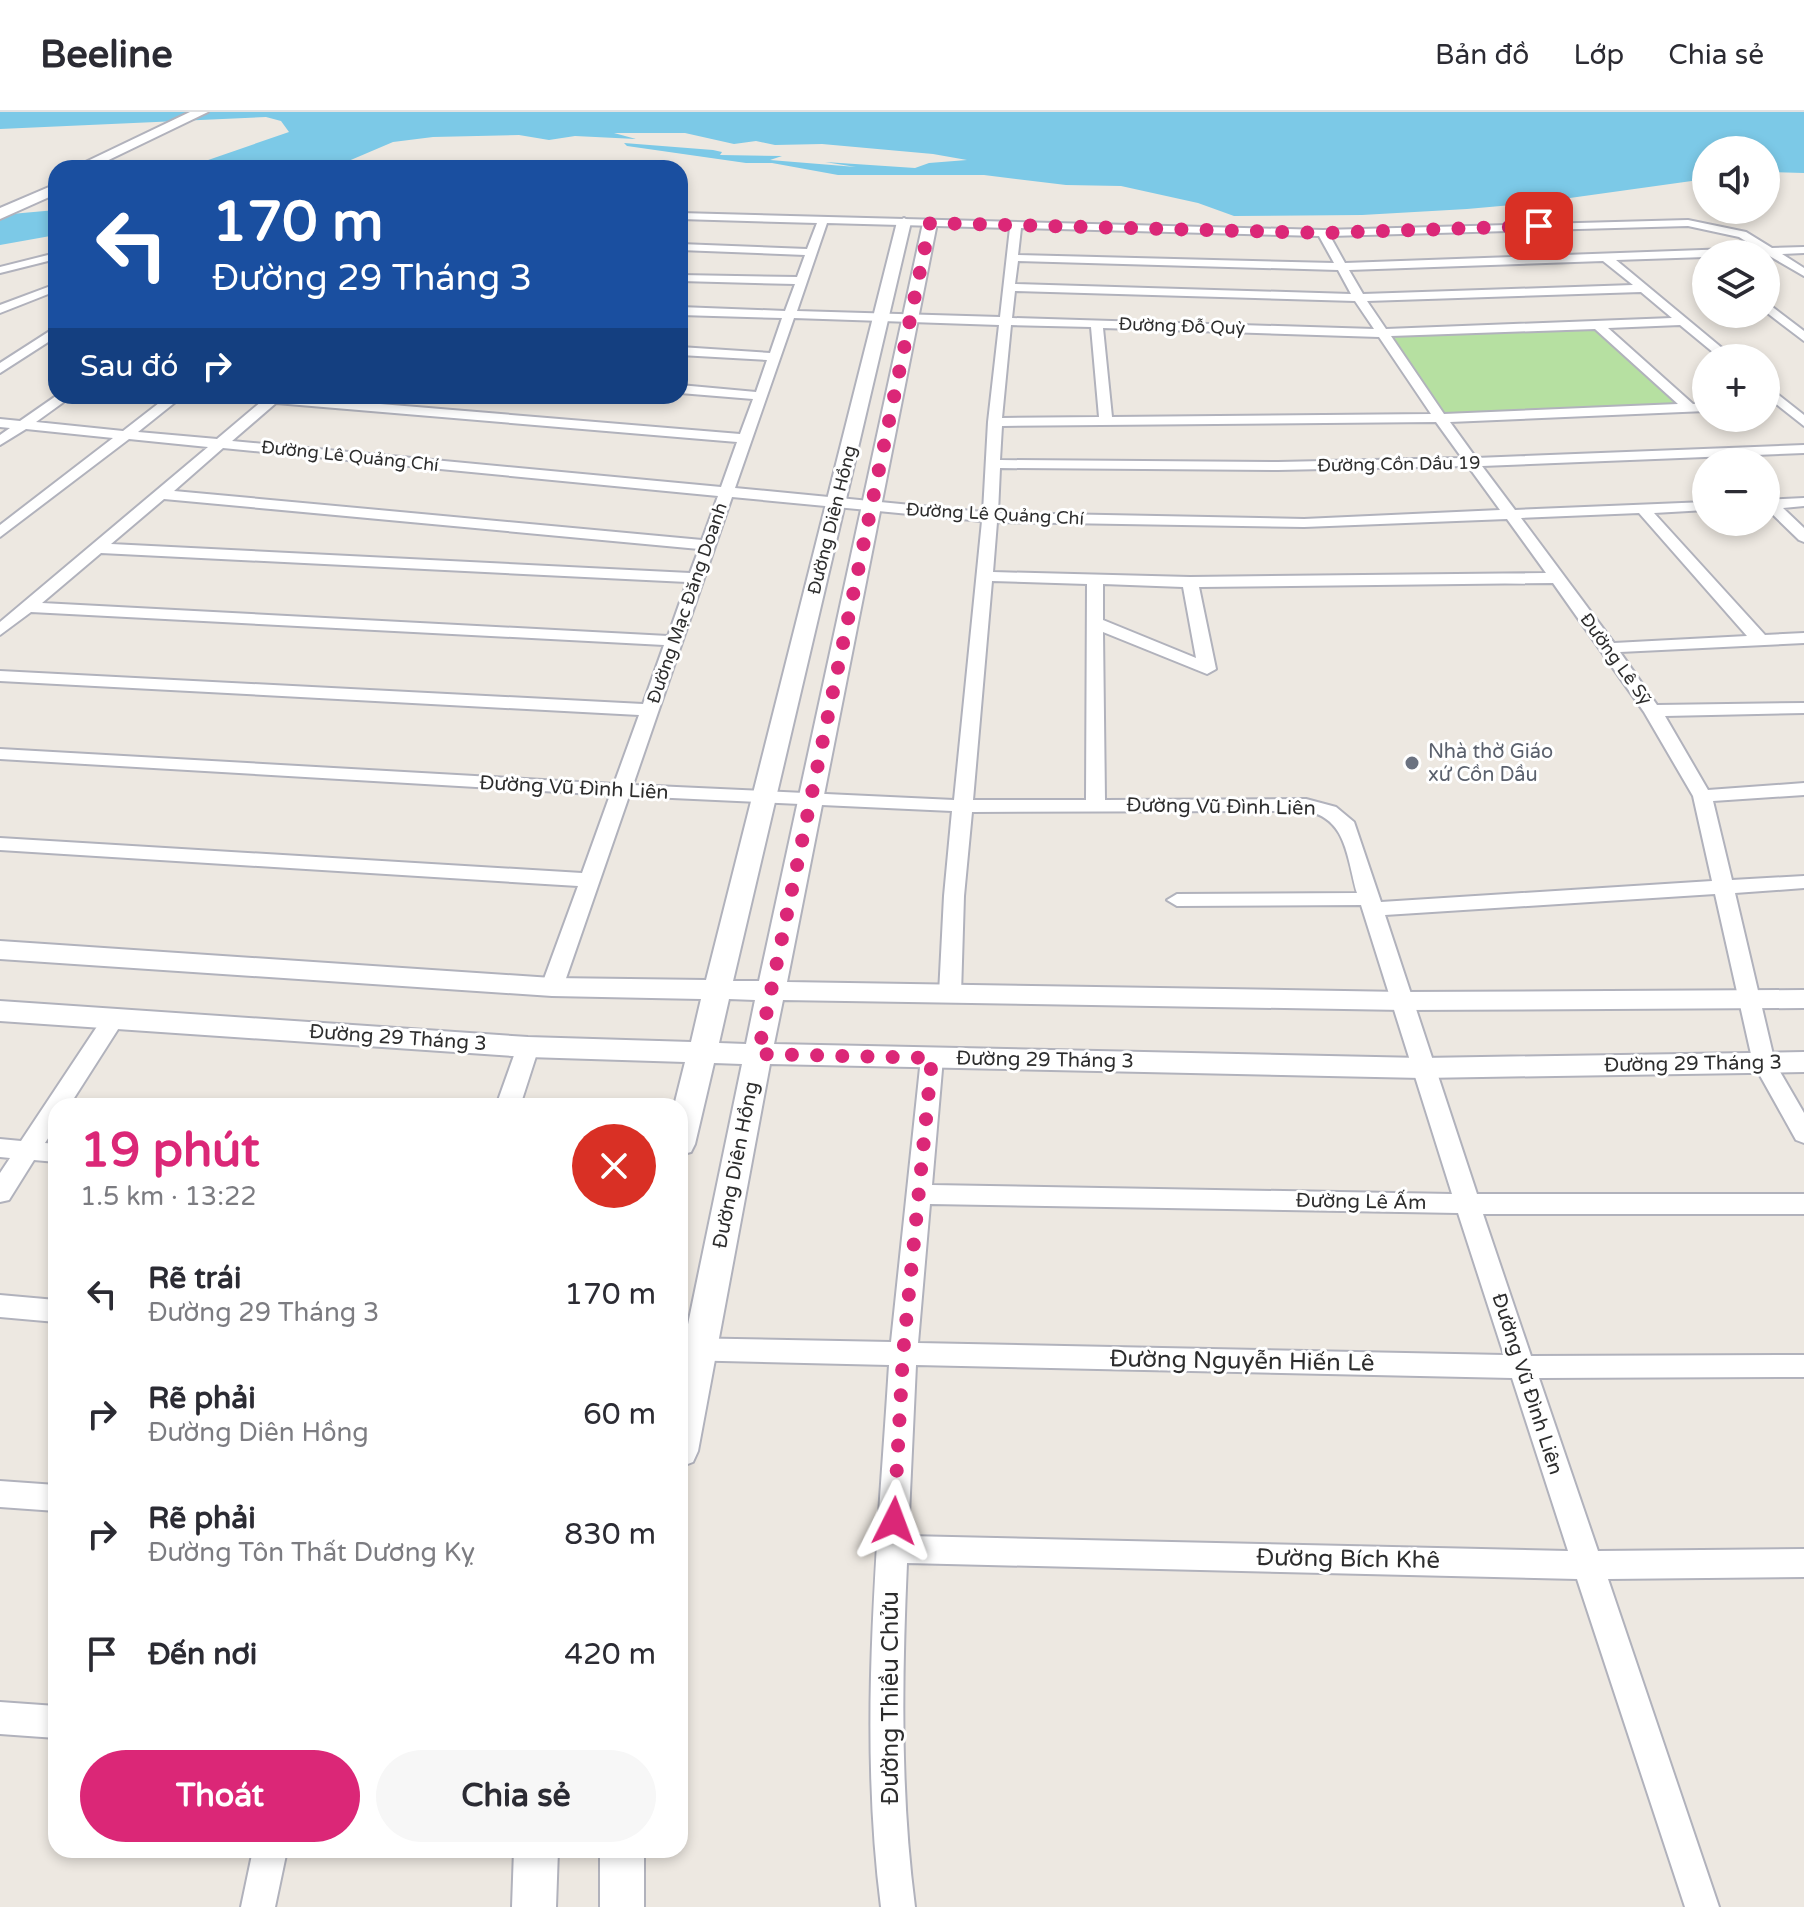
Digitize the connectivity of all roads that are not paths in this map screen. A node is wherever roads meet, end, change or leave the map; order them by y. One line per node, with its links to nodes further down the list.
1 (201, 112): 3 (main road)
2 (217, 112): 4 (main road)
3 (97, 160)
4 (115, 160)
5 (48, 183): 7 (main road)
6 (48, 192): 8 (main road)
7 (0, 205)
8 (0, 214)
9 (688, 216): 10 (street)
10 (823, 220): 11 (street); 18 (street, Đường Mạc Đăng Doanh)
11 (917, 222): 12 (street); 36 (street, Đường Diên Hồng); 38 (street, Đường Diên Hồng)
12 (1016, 225): 13 (street); 22 (street)
13 (1323, 233): 14 (street); 24 (street, Đường Lê Sỹ)
14 (1753, 240)
15 (688, 247): 18 (street)
16 (1804, 250): 17 (street)
17 (1780, 251)
18 (812, 252): 28 (street, Đường Mạc Đăng Doanh)
19 (1692, 254): 23 (street)
20 (1780, 256): 26 (street)
21 (48, 258): 25 (street)
22 (1012, 258): 24 (street); 29 (street)
23 (1607, 258): 24 (street); 30 (street)
24 (1340, 267): 32 (street, Đường Lê Sỹ)
25 (0, 270)
26 (1804, 273)
27 (688, 278): 28 (street)
28 (802, 281): 35 (street, Đường Mạc Đăng Doanh)
29 (1009, 287): 32 (street); 39 (street)
30 (1645, 288): 32 (street); 40 (street)
31 (48, 290): 33 (street)
32 (1359, 298): 43 (street, Đường Lê Sỹ)
33 (0, 309)
34 (688, 311): 35 (street, Đường Đỗ Quỳ)
35 (790, 314): 36 (street, Đường Đỗ Quỳ); 48 (street, Đường Mạc Đăng Doanh)
36 (881, 317): 38 (street, Đường Đỗ Quỳ); 77 (street, Đường Diên Hồng)
37 (1780, 317): 45 (street)
38 (910, 318): 39 (street, Đường Đỗ Quỳ); 78 (street, Đường Diên Hồng)
39 (1006, 321): 41 (street, Đường Đỗ Quỳ); 61 (street)
40 (1683, 321): 42 (street, Đường Đỗ Quỳ); 46 (street)
41 (1097, 324): 43 (street, Đường Đỗ Quỳ); 62 (street)
42 (1599, 326): 43 (street, Đường Đỗ Quỳ); 59 (street)
43 (1384, 333): 60 (street, Đường Lê Sỹ)
44 (48, 336): 49 (street)
45 (1804, 337)
46 (1711, 344)
47 (688, 352): 48 (street)
48 (774, 357): 51 (street, Đường Mạc Đăng Doanh)
49 (0, 369)
50 (688, 390): 51 (street)
51 (761, 396): 67 (street, Đường Mạc Đăng Doanh)
52 (1780, 401): 54 (street)
53 (1780, 403): 54 (street)
54 (1783, 403): 63 (street)
55 (53, 404): 65 (street)
56 (166, 404): 66 (street)
57 (268, 404): 69 (street)
58 (344, 404): 67 (street)
59 (1689, 407): 60 (street)
60 (1440, 418): 62 (street); 71 (street, Đường Lê Sỹ)
61 (995, 422): 62 (street); 72 (street)
62 (1106, 422)
63 (1804, 422)
64 (0, 423): 65 (street, Đường Lê Quảng Chí)
65 (23, 425): 66 (street, Đường Lê Quảng Chí); 68 (street)
66 (128, 435): 69 (street, Đường Lê Quảng Chí); 84 (street)
67 (745, 439): 73 (street, Đường Mạc Đăng Doanh)
68 (0, 441)
69 (221, 443): 73 (street, Đường Lê Quảng Chí); 74 (street)
70 (1804, 449): 71 (street, Đường Cồn Dầu 19)
71 (1471, 462): 72 (street, Đường Cồn Dầu 19); 81 (street, Đường Lê Sỹ)
72 (994, 464): 83 (street)
73 (725, 493): 77 (street, Đường Lê Quảng Chí); 86 (street, Đường Mạc Đăng Doanh)
74 (161, 494): 86 (street); 87 (street)
75 (1804, 502): 76 (street)
76 (1780, 503)
77 (835, 504): 78 (street, Đường Lê Quảng Chí); 108 (street, Đường Diên Hồng)
78 (871, 506): 83 (street, Đường Lê Quảng Chí); 109 (street, Đường Diên Hồng)
79 (1692, 506): 80 (street, Đường Lê Quảng Chí)
80 (1642, 508): 81 (street, Đường Lê Quảng Chí); 97 (street)
81 (1508, 514): 83 (street, Đường Lê Quảng Chí); 90 (street, Đường Lê Sỹ)
82 (1780, 514): 85 (street)
83 (990, 517): 88 (street)
84 (0, 532)
85 (1804, 537)
86 (708, 545): 89 (street, Đường Mạc Đăng Doanh)
87 (96, 548): 89 (street); 93 (street)
88 (985, 576): 91 (street); 110 (street)
89 (697, 578): 98 (street, Đường Mạc Đăng Doanh)
90 (1556, 578): 92 (street); 99 (street, Đường Lê Sỹ)
91 (1095, 579): 92 (street); 94 (street)
92 (1190, 582): 94 (street)
93 (27, 607): 95 (street); 98 (street)
94 (1097, 623): 111 (street)
95 (0, 630)
96 (1804, 638): 97 (street)
97 (1760, 640): 99 (street)
98 (674, 641): 102 (street, Đường Mạc Đăng Doanh)
99 (1609, 648): 103 (street, Đường Lê Sỹ)
100 (0, 676): 102 (street)
101 (1804, 708): 103 (street)
102 (650, 710): 106 (street, Đường Mạc Đăng Doanh)
103 (1652, 710): 107 (street, Đường Lê Sỹ)
104 (0, 754): 106 (street, Đường Vũ Đình Liên)
105 (1804, 789): 107 (street)
106 (621, 791): 108 (street, Đường Vũ Đình Liên); 113 (street, Đường Mạc Đăng Doanh)
107 (1702, 796): 115 (street, Đường Lê Sỹ)
108 (764, 799): 109 (street, Đường Vũ Đình Liên); 120 (street, Đường Diên Hồng)
109 (811, 801): 110 (street, Đường Vũ Đình Liên); 121 (street, Đường Diên Hồng)
110 (962, 806): 111 (street, Đường Vũ Đình Liên); 122 (street)
111 (1096, 806): 117 (street, Đường Vũ Đình Liên)
112 (0, 844): 113 (street)
113 (590, 880): 119 (street, Đường Mạc Đăng Doanh)
114 (1804, 882): 115 (street)
115 (1725, 885): 117 (street); 125 (street, Đường Lê Sỹ)
116 (1177, 900): 117 (street)
117 (1372, 904): 124 (street, Đường Vũ Đình Liên)
118 (0, 950): 119 (street)
119 (552, 987): 120 (street)
120 (718, 990): 121 (street); 129 (street, Đường Diên Hồng)
121 (773, 991): 122 (street); 130 (street, Đường Diên Hồng)
122 (950, 994): 124 (street)
123 (1804, 999): 125 (street)
124 (1403, 1001): 125 (street); 134 (street, Đường Vũ Đình Liên)
125 (1748, 1001): 133 (street, Đường Lê Sỹ)
126 (0, 1011): 127 (street, Đường 29 Tháng 3)
127 (114, 1018): 128 (street, Đường 29 Tháng 3); 135 (street)
128 (528, 1047): 129 (street, Đường 29 Tháng 3); 136 (street)
129 (702, 1052): 130 (street, Đường 29 Tháng 3); 137 (street, Đường Diên Hồng)
130 (758, 1054): 131 (street, Đường 29 Tháng 3); 149 (street, Đường Diên Hồng)
131 (932, 1058): 134 (street, Đường 29 Tháng 3); 144 (street, Đường Thiều Chửu)
132 (1804, 1062): 133 (street, Đường 29 Tháng 3)
133 (1764, 1063): 134 (street, Đường 29 Tháng 3); 139 (street, Đường Lê Sỹ)
134 (1422, 1068): 145 (street, Đường Vũ Đình Liên)
135 (62, 1098)
136 (511, 1098)
137 (688, 1111)
138 (48, 1120): 141 (street)
139 (1804, 1134)
140 (0, 1148): 141 (street)
141 (28, 1151): 142 (street); 143 (street)
142 (48, 1152)
143 (0, 1193)
144 (919, 1194): 145 (street, Đường Lê Ấm); 150 (street, Đường Thiều Chửu)
145 (1467, 1204): 146 (street, Đường Lê Ấm); 152 (street, Đường Vũ Đình Liên)
146 (1804, 1204)
147 (0, 1306): 148 (street)
148 (48, 1310)
149 (690, 1348): 150 (street, Đường Nguyễn Hiến Lê); 153 (street, Đường Diên Hồng)
150 (903, 1354): 152 (street, Đường Nguyễn Hiến Lê); 156 (street, Đường Thiều Chửu)
151 (1804, 1366): 152 (street, Đường Nguyễn Hiến Lê)
152 (1521, 1367): 158 (street, Đường Vũ Đình Liên)
153 (688, 1369)
154 (0, 1494): 155 (street)
155 (48, 1497)
156 (893, 1549): 158 (street, Đường Bích Khê); 167 (street, Đường Thiều Chửu)
157 (1804, 1563): 158 (street, Đường Bích Khê)
158 (1587, 1565): 168 (street, Đường Vũ Đình Liên)
159 (0, 1718): 160 (street)
160 (48, 1721)
161 (268, 1858): 164 (street)
162 (536, 1858): 165 (street)
163 (622, 1858): 166 (street)
164 (258, 1907)
165 (534, 1907)
166 (622, 1907)
167 (898, 1907)
168 (1702, 1907)

